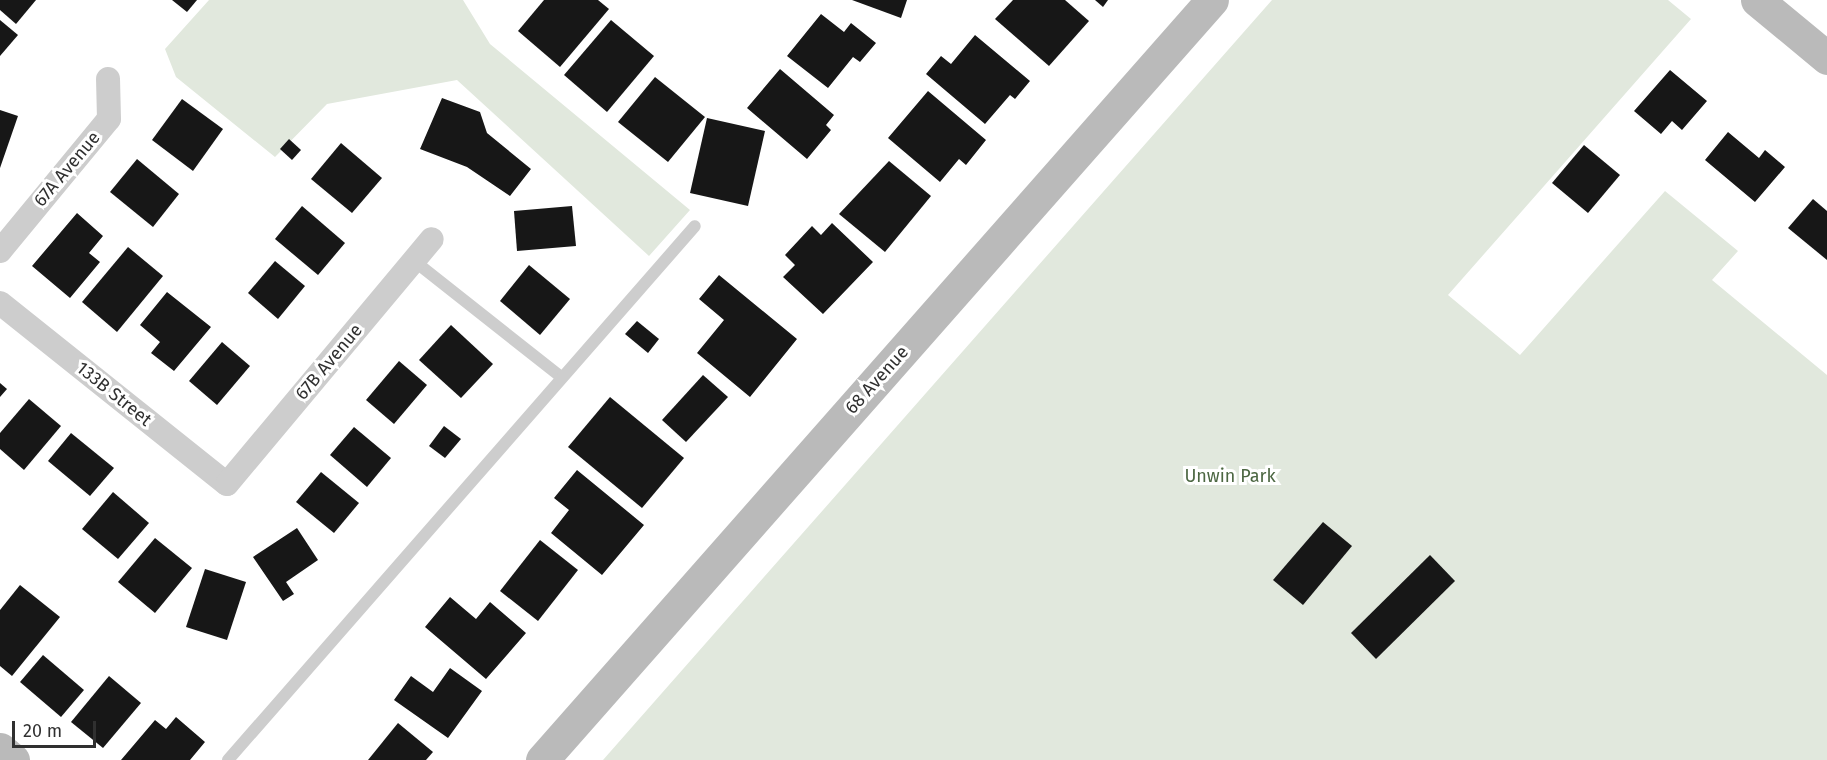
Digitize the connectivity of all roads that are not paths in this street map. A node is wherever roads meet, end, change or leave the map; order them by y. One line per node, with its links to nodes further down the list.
1 (1212, 0): 15 (street, 68 Avenue)
2 (1757, 0): 3 (street)
3 (1827, 57)
4 (108, 78): 7 (street, 67A Avenue)
5 (694, 225): 10 (lane)
6 (432, 239): 8 (street, 67B Avenue)
7 (1, 248)
8 (413, 260): 10 (lane); 11 (street, 67B Avenue)
9 (0, 303): 11 (street, 133B Street)
10 (560, 376): 14 (lane)
11 (227, 484)
12 (0, 749): 13 (street)
13 (13, 760)
14 (228, 760)
15 (542, 760)

